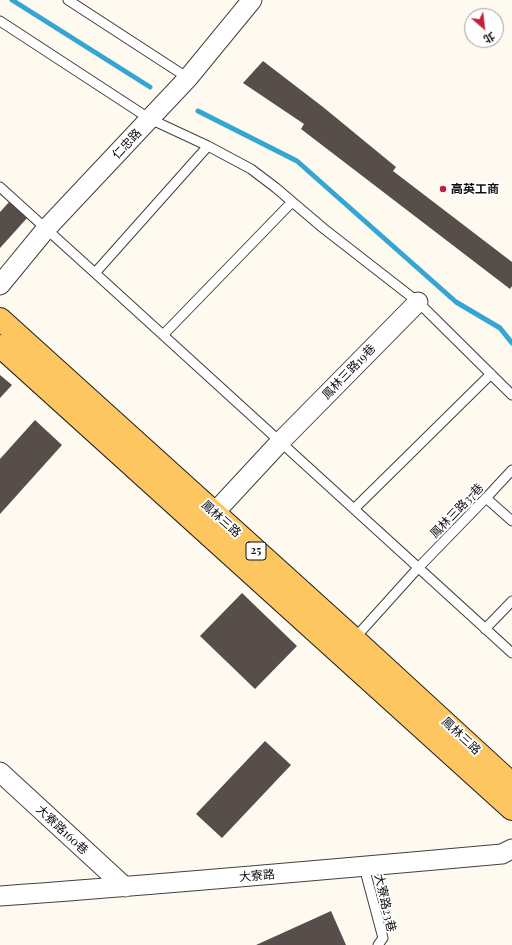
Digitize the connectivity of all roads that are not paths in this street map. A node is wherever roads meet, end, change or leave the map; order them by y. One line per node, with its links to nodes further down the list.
1 (68, 0): 4 (lane)
2 (252, 0): 4 (street, 仁忠路)
3 (0, 21): 5 (lane)
4 (188, 78): 5 (street, 仁忠路)
5 (150, 119): 6 (lane); 9 (street, 仁忠路)
6 (208, 146): 8 (lane); 10 (lane)
7 (0, 187): 9 (lane)
8 (292, 202): 12 (lane); 14 (lane)
9 (46, 229): 10 (lane); 11 (street, 仁忠路)
10 (95, 273): 14 (lane)
11 (0, 285)
12 (418, 302): 16 (lane); 18 (street, 鳳林三路19巷)
13 (0, 319): 22 (main road, 鳳林三路 / 25)
14 (163, 335): 18 (lane)
15 (0, 346): 22 (main road, 鳳林三路 / 25)
16 (491, 374): 17 (lane); 21 (lane)
17 (512, 395)
18 (280, 442): 21 (lane); 22 (street, 鳳林三路19巷)
19 (512, 470): 20 (lane, 鳳林三路37巷)
20 (486, 498): 23 (lane); 24 (lane, 鳳林三路37巷)
21 (354, 509): 24 (lane)
22 (207, 520): 27 (main road, 鳳林三路 / 25); 31 (main road, 鳳林三路 / 25)
23 (512, 522)
24 (418, 568): 26 (lane); 27 (lane, 鳳林三路37巷)
25 (512, 601): 26 (lane)
26 (485, 629): 28 (lane)
27 (354, 638): 30 (main road, 鳳林三路 / 25)
28 (512, 654)
29 (0, 772): 34 (street, 大寮路160巷)
30 (512, 784)
31 (512, 809)
32 (512, 849): 33 (street, 大寮路)
33 (364, 867): 34 (street, 大寮路); 36 (lane, 大寮路23巷)
34 (125, 887): 35 (street, 大寮路)
35 (0, 896)
36 (378, 945)

